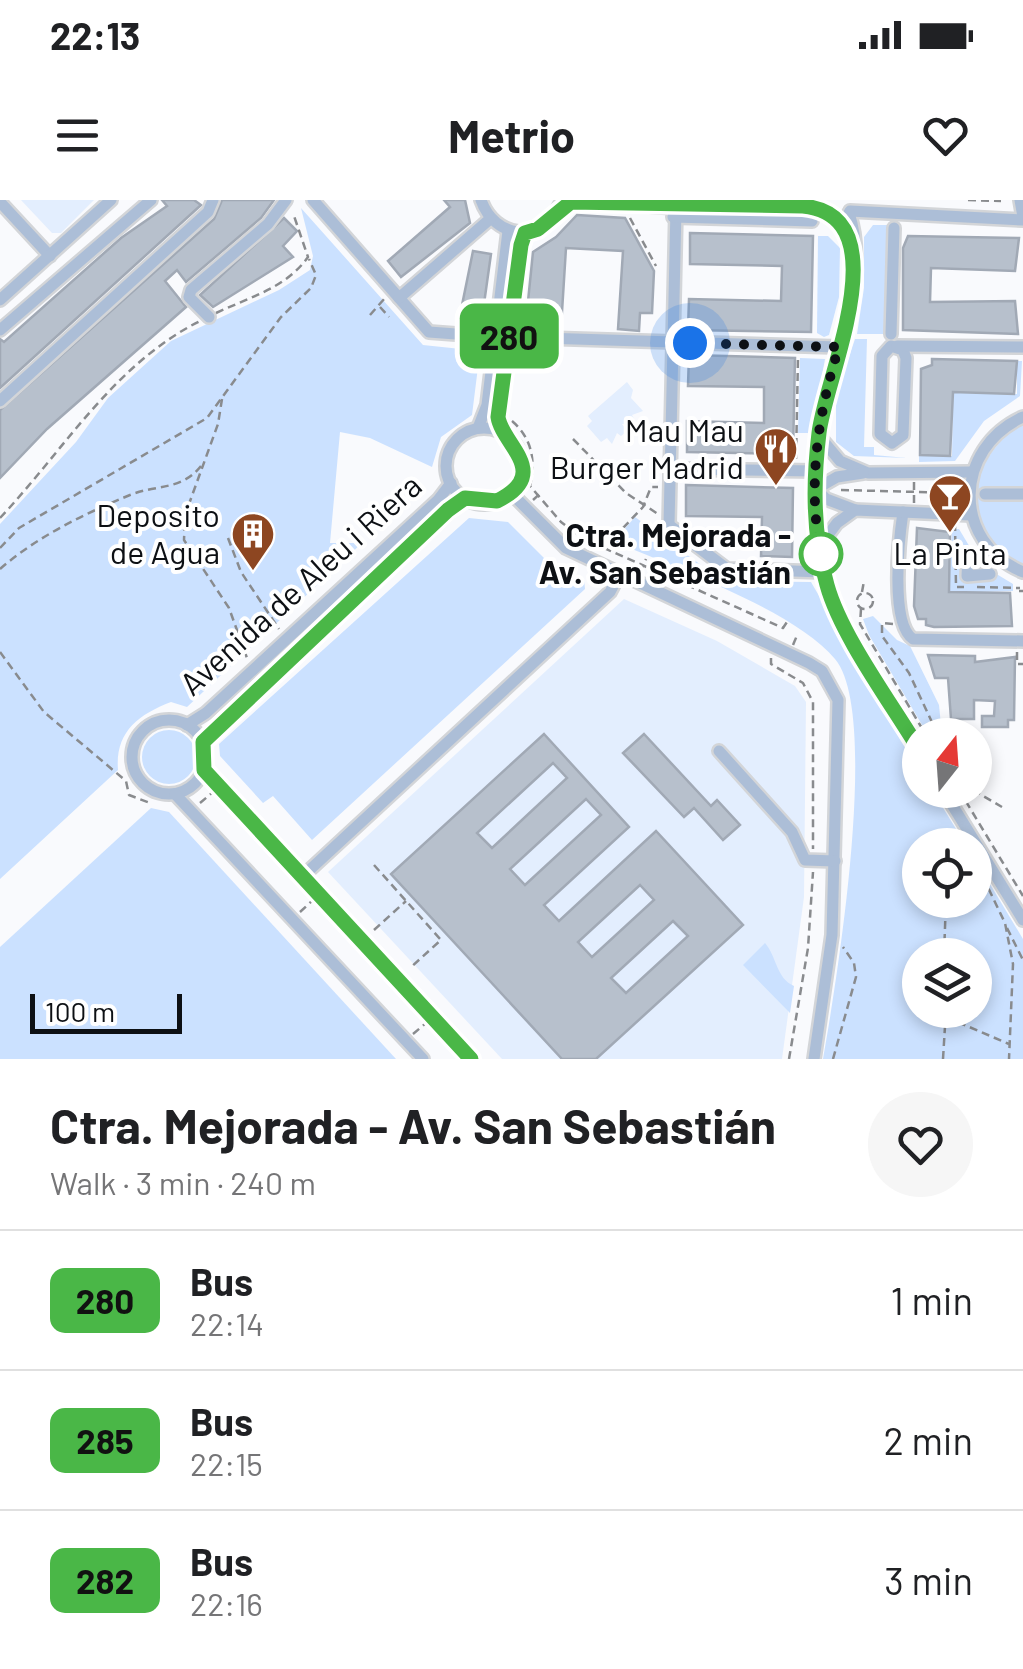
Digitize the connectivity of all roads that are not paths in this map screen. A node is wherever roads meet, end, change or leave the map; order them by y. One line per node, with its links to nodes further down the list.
1 (111, 200): 21 (street)
2 (213, 200): 31 (street)
3 (481, 200): 15 (street)
4 (1020, 200): 14 (street)
5 (0, 202): 21 (street)
6 (145, 202): 25 (street)
7 (317, 202): 22 (street)
8 (287, 203): 24 (street)
9 (676, 205): 10 (street); 12 (street); 16 (street); 27 (street)
10 (559, 206): 19 (street)
11 (851, 208): 12 (street); 13 (street); 20 (street)
12 (824, 210): 20 (street)
13 (878, 214): 14 (street); 20 (street)
14 (1023, 218)
15 (490, 219): 18 (street); 22 (street)
16 (812, 222)
17 (894, 228): 28 (street)
18 (508, 231): 19 (street); 26 (street)
19 (525, 233): 26 (street)
20 (853, 238): 29 (street)
21 (50, 256): 23 (street)
22 (399, 298): 26 (street)
23 (0, 300)
24 (209, 317)
25 (0, 330)
26 (502, 337): 27 (street); 33 (street); 34 (street)
27 (671, 341): 29 (street); 36 (street)
28 (892, 344): 28 (street); 30 (street)
29 (839, 347): 35 (street)
30 (1023, 347)
31 (0, 401)
32 (1023, 416): 38 (street)
33 (478, 428): 34 (street); 40 (street)
34 (502, 432): 42 (street)
35 (815, 435): 37 (street); 39 (street)
36 (669, 469): 37 (street); 51 (street)
37 (817, 471): 41 (street)
38 (971, 472): 39 (street); 48 (street)
39 (868, 473): 41 (street)
40 (451, 483): 45 (street); 57 (street, Avenida de Aleu i Riera)
41 (816, 489): 46 (street); 49 (street)
42 (510, 493): 45 (street); 52 (street)
43 (984, 494): 44 (street)
44 (1023, 494)
45 (465, 498): 58 (street, Avenida de Aleu i Riera)
46 (856, 510): 47 (street); 49 (street)
47 (909, 512): 48 (street); 55 (street)
48 (971, 515): 54 (street)
49 (820, 548): 51 (street)
50 (968, 556): 53 (street)
51 (824, 572): 56 (street)
52 (619, 574): 63 (street); 64 (street)
53 (982, 579)
54 (1021, 582)
55 (1023, 640)
56 (902, 720)
57 (187, 725): 58 (street); 61 (street)
58 (203, 742): 60 (street)
59 (719, 751): 63 (street)
60 (204, 770): 61 (street); 64 (street)
61 (175, 794): 66 (street)
62 (954, 808): 65 (street)
63 (835, 861): 68 (street)
64 (303, 876): 67 (street)
65 (1023, 920)
66 (423, 1059)
67 (471, 1059)
68 (814, 1059)

